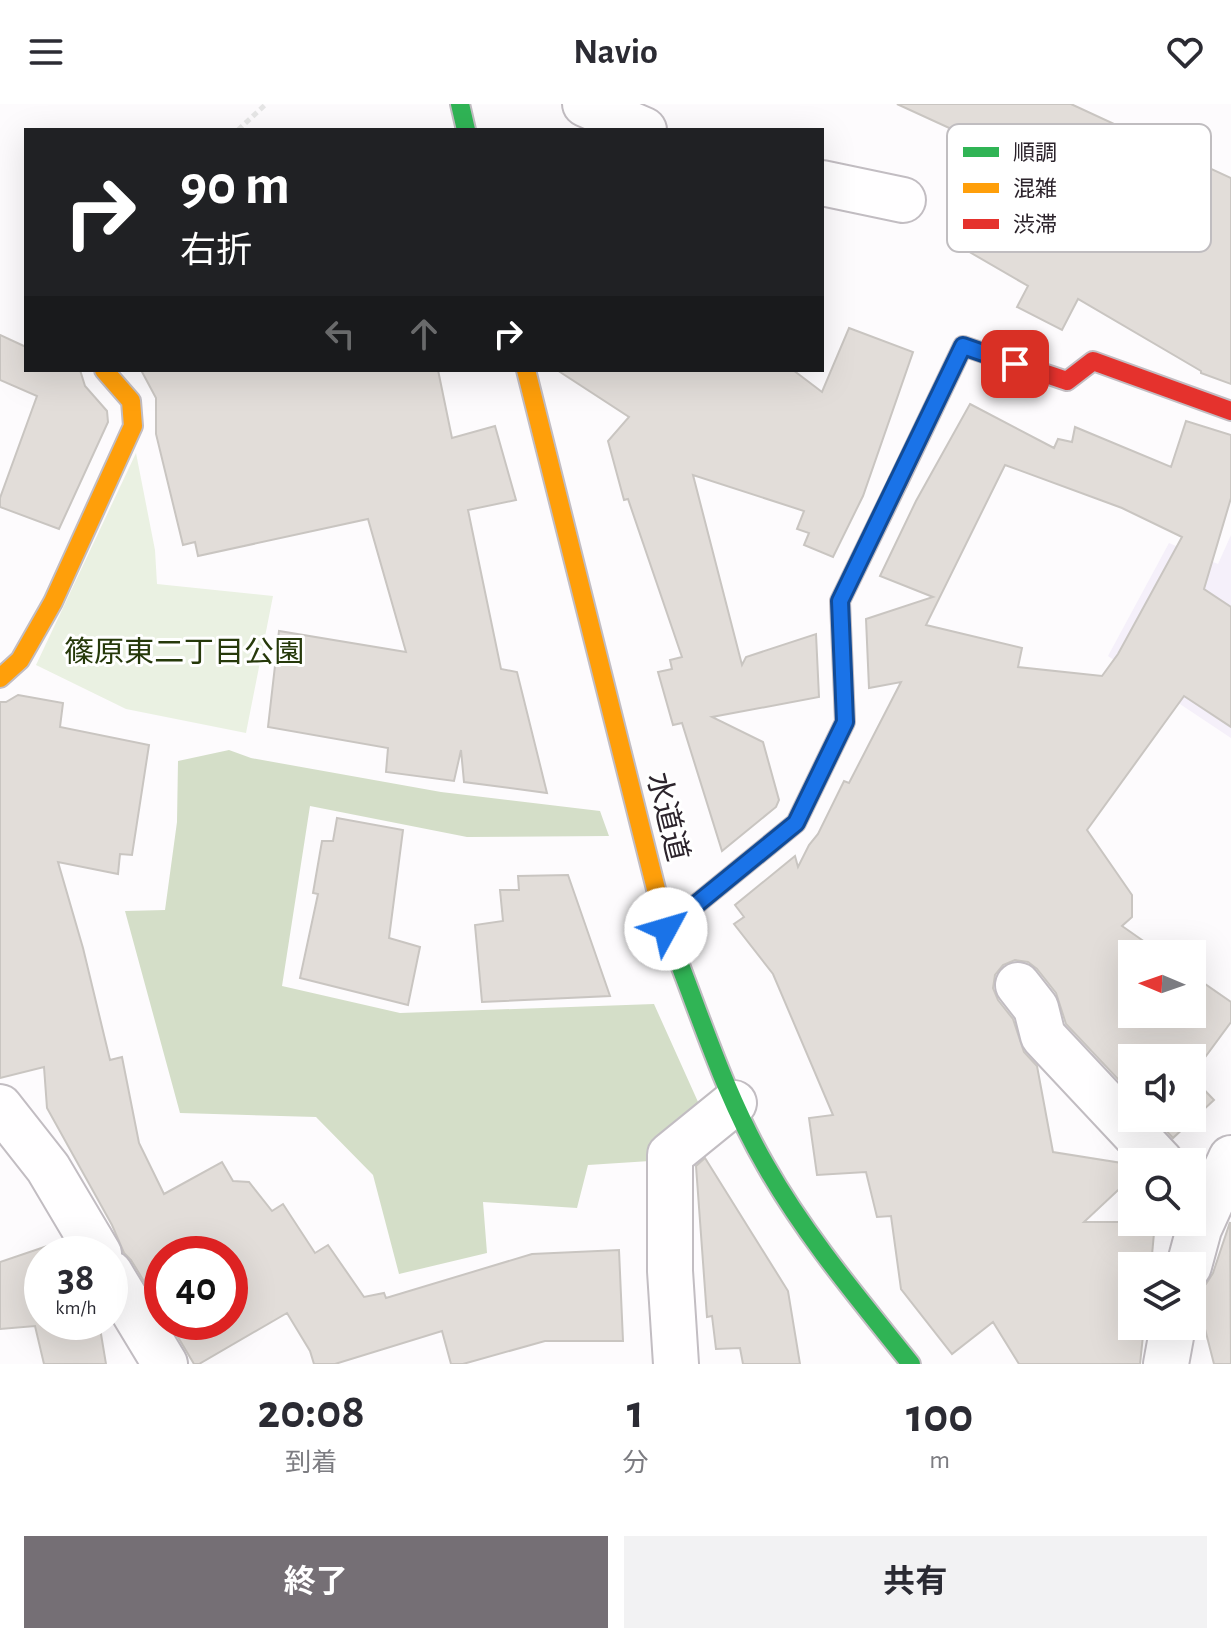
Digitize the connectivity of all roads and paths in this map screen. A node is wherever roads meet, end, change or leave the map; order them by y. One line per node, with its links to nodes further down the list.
1 (266, 104): 4 (path)
2 (460, 104): 5 (street)
3 (585, 104): 6 (street)
4 (240, 128)
5 (466, 128)
6 (639, 128)
7 (824, 183): 8 (street)
8 (903, 200)
9 (106, 372): 12 (street)
10 (527, 372): 13 (street, 水道道)
11 (1231, 411): 13 (street)
12 (0, 678)
13 (666, 929): 15 (street, 水道道)
14 (1018, 985): 17 (street)
15 (734, 1103): 24 (street); 25 (street, 水道道)
16 (0, 1107): 19 (street)
17 (1148, 1148)
18 (1213, 1179): 20 (street)
19 (88, 1236)
20 (1193, 1252)
21 (128, 1303): 23 (street)
22 (1170, 1340): 26 (street)
23 (165, 1364)
24 (676, 1364)
25 (911, 1364)
26 (1166, 1364)

